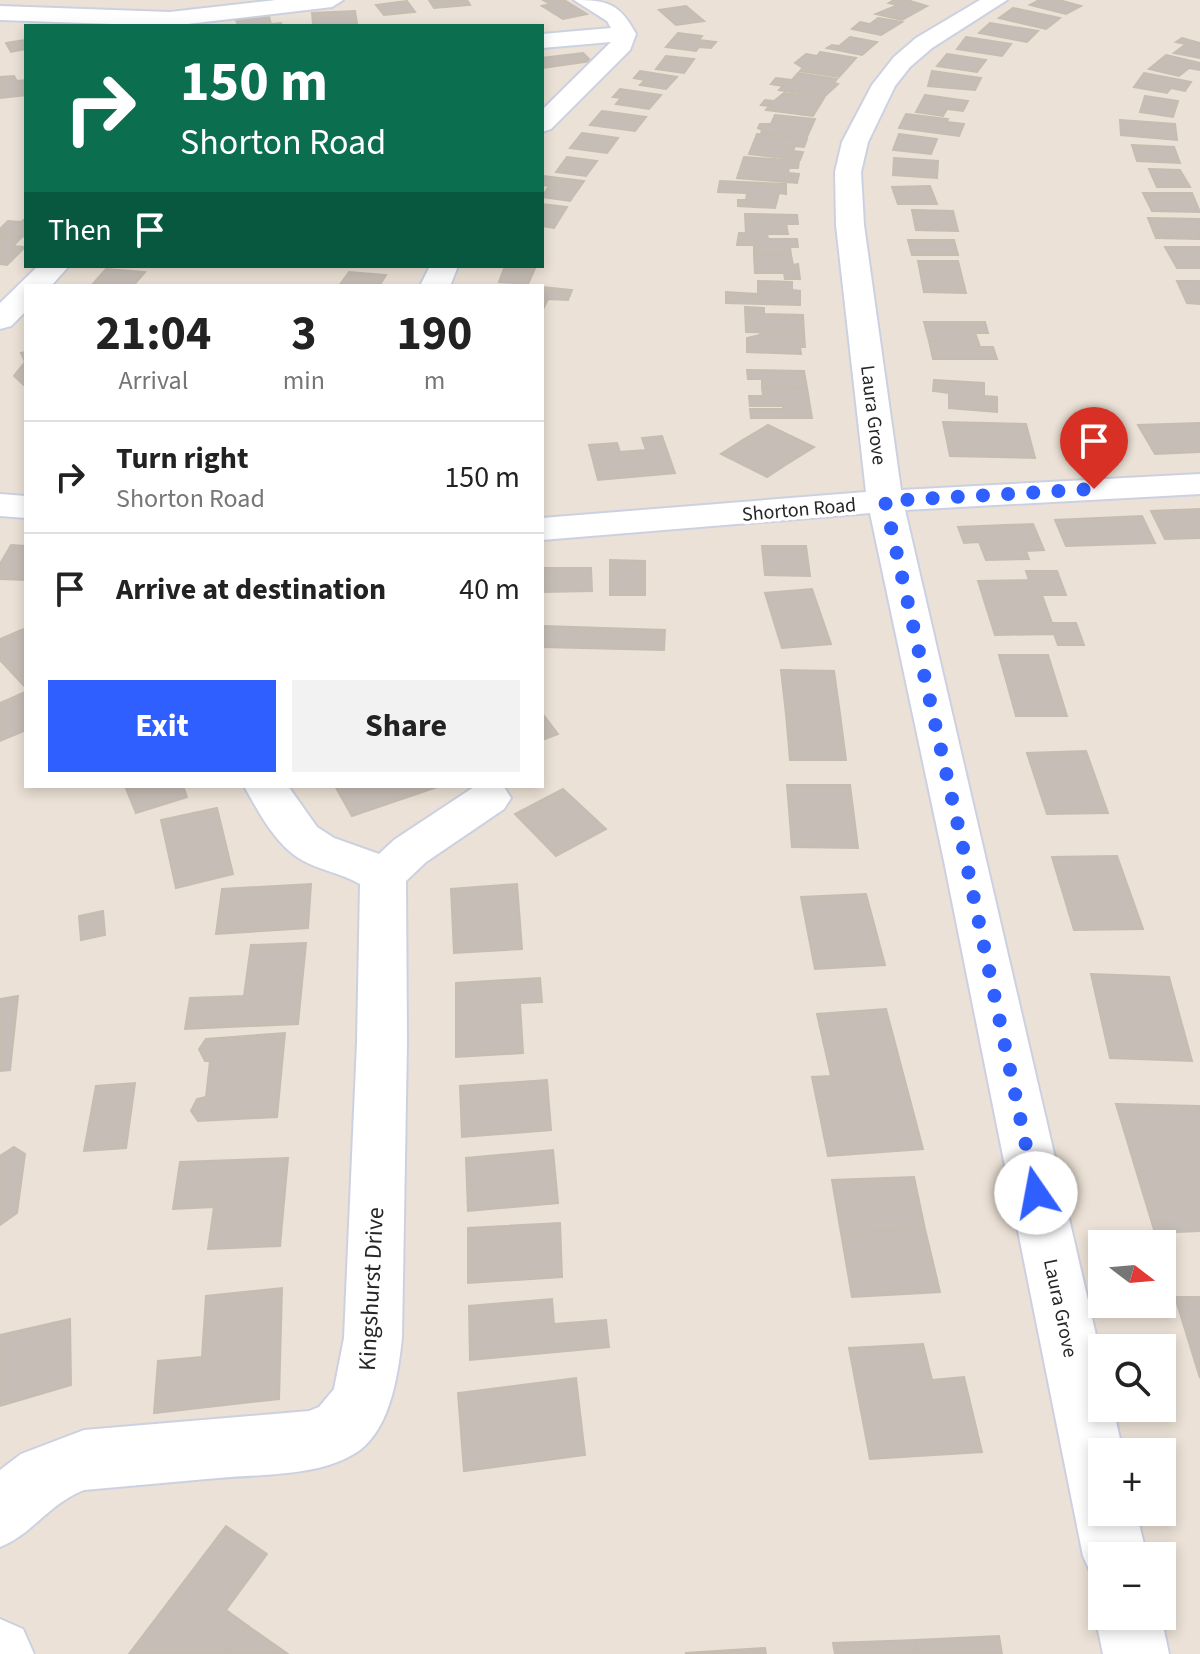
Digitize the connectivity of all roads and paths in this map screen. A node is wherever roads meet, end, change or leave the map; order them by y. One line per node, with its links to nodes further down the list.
1 (332, 0): 4 (street)
2 (585, 0): 6 (street)
3 (996, 0): 14 (street, Laura Grove)
4 (47, 6): 5 (street)
5 (0, 13)
6 (625, 34): 7 (street); 8 (street)
7 (544, 41)
8 (544, 122)
9 (53, 268): 10 (street)
10 (36, 284)
11 (24, 296): 12 (street)
12 (0, 320)
13 (1200, 484): 14 (street, Shorton Road)
14 (885, 501): 17 (street, Shorton Road); 21 (street, Laura Grove)
15 (0, 505): 16 (street)
16 (24, 507)
17 (544, 529)
18 (266, 788): 20 (street)
19 (489, 798): 20 (street)
20 (383, 876): 22 (street, Kingshurst Drive)
21 (1089, 1438)
22 (0, 1516)
23 (1131, 1630): 24 (street)
24 (1136, 1654)

